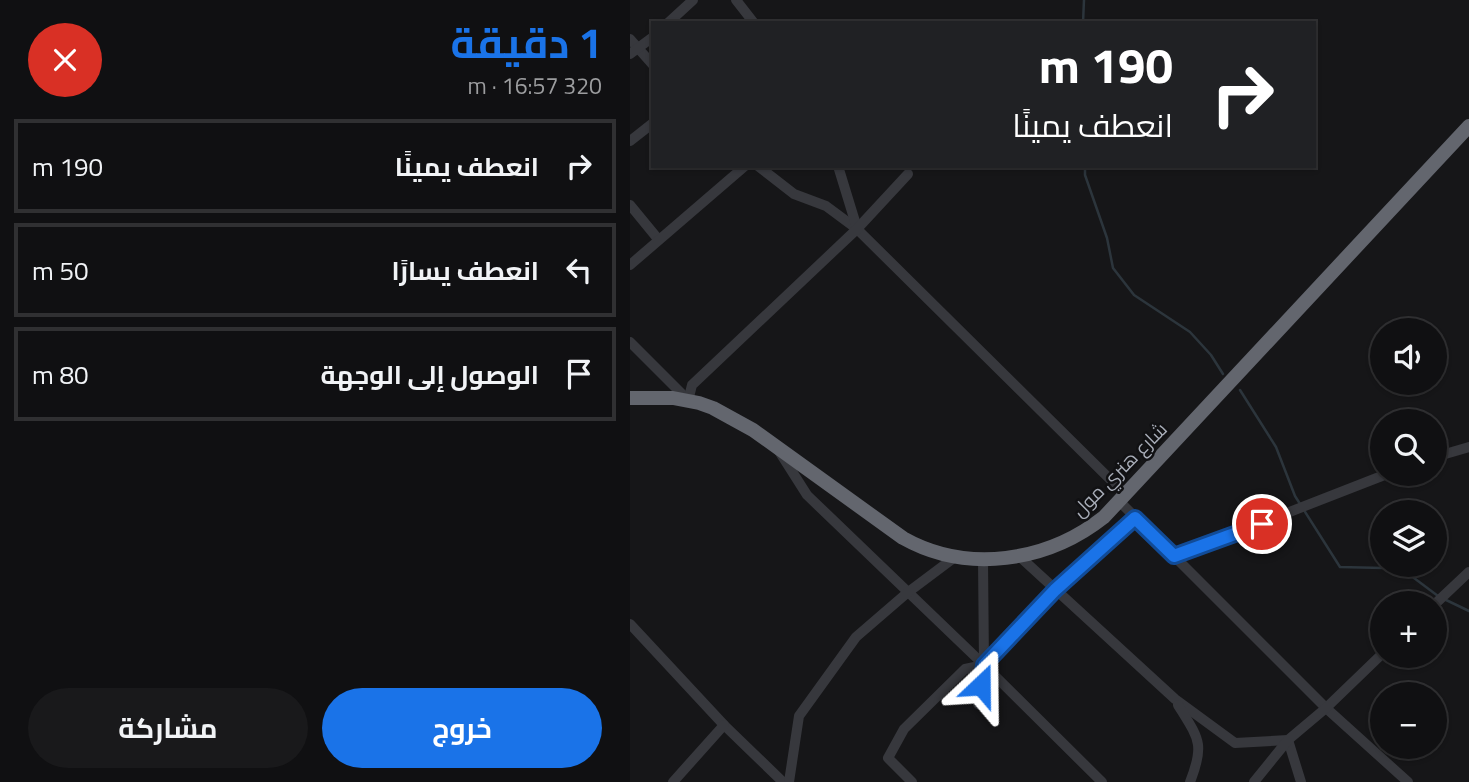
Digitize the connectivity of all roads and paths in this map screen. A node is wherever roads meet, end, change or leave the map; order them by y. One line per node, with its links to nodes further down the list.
1 (693, 0): 3 (street)
2 (736, 0): 4 (street)
3 (670, 21)
4 (752, 21)
5 (630, 39): 7 (street)
6 (651, 39): 7 (street)
7 (634, 52): 8 (street)
8 (651, 64)
9 (651, 125): 11 (street)
10 (1469, 126): 27 (highway, شارع هنري مول)
11 (630, 141)
12 (743, 168): 18 (street)
13 (761, 168): 17 (street)
14 (839, 168): 17 (street)
15 (908, 174): 17 (street)
16 (630, 205): 18 (street)
17 (857, 229): 22 (street); 27 (street)
18 (658, 239): 19 (street)
19 (630, 265)
20 (630, 342): 22 (street)
21 (630, 398): 22 (highway, شارع هنري مول)
22 (688, 401): 24 (highway, شارع هنري مول)
23 (1469, 447): 25 (street)
24 (777, 448): 31 (highway, شارع هنري مول); 35 (street)
25 (1447, 453)
26 (1370, 481): 30 (street)
27 (1122, 498): 28 (street); 29 (highway, شارع هنري مول)
28 (1135, 518): 30 (street); 34 (street)
29 (1019, 555): 32 (highway, شارع هنري مول); 34 (street)
30 (1174, 556): 42 (street)
31 (955, 557): 32 (highway, شارع هنري مول); 35 (street)
32 (983, 560): 38 (street)
33 (1469, 572): 36 (street)
34 (1055, 590): 38 (street); 40 (street)
35 (907, 593): 38 (street); 47 (street)
36 (1447, 593)
37 (630, 624): 43 (street)
38 (984, 665): 41 (street); 48 (street); 49 (street)
39 (1370, 666): 42 (street)
40 (1175, 699): 44 (street); 50 (street)
41 (978, 704)
42 (1326, 708): 44 (street); 53 (street)
43 (724, 725): 45 (street); 46 (street)
44 (1289, 740): 51 (street); 52 (street)
45 (673, 782)
46 (783, 782)
47 (789, 782)
48 (912, 782)
49 (1101, 782)
50 (1190, 782)
51 (1254, 782)
52 (1301, 782)
53 (1408, 782)

